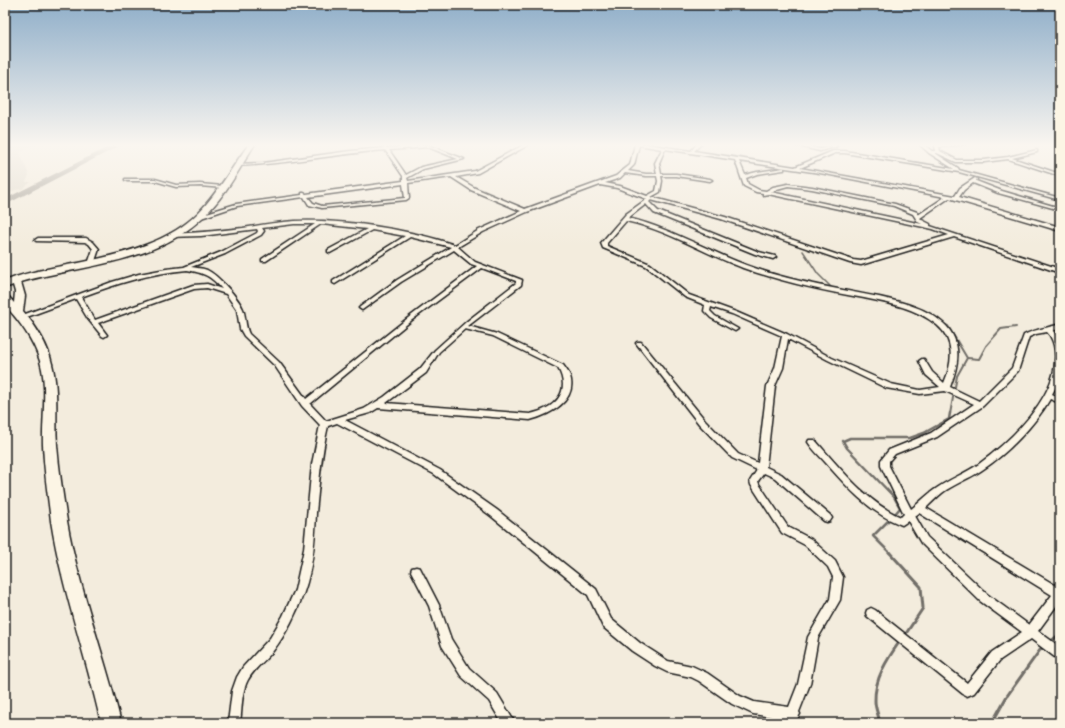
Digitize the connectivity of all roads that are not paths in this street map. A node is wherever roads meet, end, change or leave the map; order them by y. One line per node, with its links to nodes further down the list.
1 (229, 178): 14 (highway)
2 (421, 178): 9 (street)
3 (455, 178): 24 (street)
4 (613, 178): 13 (street)
5 (660, 178): 19 (street)
6 (693, 178): 12 (street)
7 (743, 178): 16 (street)
8 (848, 178): 17 (street)
9 (405, 179): 15 (street); 15 (street)
10 (975, 179): 18 (street); 20 (street); 23 (street)
11 (127, 180): 14 (street)
12 (710, 180)
13 (600, 184): 19 (street); 24 (street)
14 (223, 187): 21 (highway)
15 (304, 194): 22 (street)
16 (766, 194): 25 (street); 30 (street)
17 (948, 197): 18 (street); 25 (street)
18 (956, 198): 32 (street)
19 (648, 199): 27 (street); 33 (street); 39 (street)
20 (1060, 199)
21 (207, 208): 22 (street); 26 (highway)
22 (219, 209): 26 (street)
23 (1060, 209)
24 (525, 211): 37 (street)
25 (918, 216): 30 (street)
26 (199, 217): 34 (highway)
27 (624, 219): 52 (street); 65 (street)
28 (320, 223): 29 (street); 31 (street); 40 (street)
29 (259, 228): 34 (street); 44 (street)
30 (931, 228): 33 (street)
31 (370, 229): 35 (street); 38 (street)
32 (1060, 229)
33 (954, 235): 45 (street)
34 (170, 236): 41 (highway)
35 (408, 236): 37 (street); 46 (street)
36 (38, 240): 41 (street)
37 (453, 246): 42 (street); 53 (street)
38 (330, 251)
39 (773, 258)
40 (264, 260)
41 (91, 264): 43 (highway)
42 (481, 266): 57 (street); 68 (street)
43 (74, 267): 47 (highway); 47 (highway)
44 (186, 268): 49 (street); 50 (street)
45 (1060, 271)
46 (335, 282)
47 (18, 285): 48 (highway); 54 (highway)
48 (5, 287)
49 (226, 292): 55 (street); 68 (street)
50 (78, 297): 54 (street); 55 (street)
51 (5, 299): 54 (highway)
52 (708, 304): 58 (street); 60 (street)
53 (362, 308)
54 (20, 314): 84 (highway)
55 (94, 322): 61 (street)
56 (1060, 326): 59 (street)
57 (464, 328): 70 (street); 70 (street)
58 (735, 329)
59 (1048, 330): 63 (street); 69 (street)
60 (785, 335): 65 (street); 74 (street)
61 (104, 336)
62 (638, 343): 74 (street)
63 (1059, 349): 66 (street)
64 (922, 361): 65 (street)
65 (951, 390): 69 (street)
66 (1048, 395): 67 (street); 75 (street)
67 (1060, 401)
68 (305, 404): 72 (street)
69 (980, 404): 76 (street)
70 (378, 405): 71 (street)
71 (338, 420): 72 (street); 83 (street)
72 (324, 424): 85 (street)
73 (812, 442): 76 (street)
74 (762, 469): 77 (street); 83 (street)
75 (919, 508): 76 (street); 79 (street)
76 (909, 515): 81 (street)
77 (827, 518)
78 (416, 571): 86 (street)
79 (1059, 594): 81 (street)
80 (871, 613): 81 (street)
81 (1034, 636): 82 (street)
82 (1058, 653)
83 (791, 719)
84 (111, 723)
85 (234, 723)
86 (509, 723)

